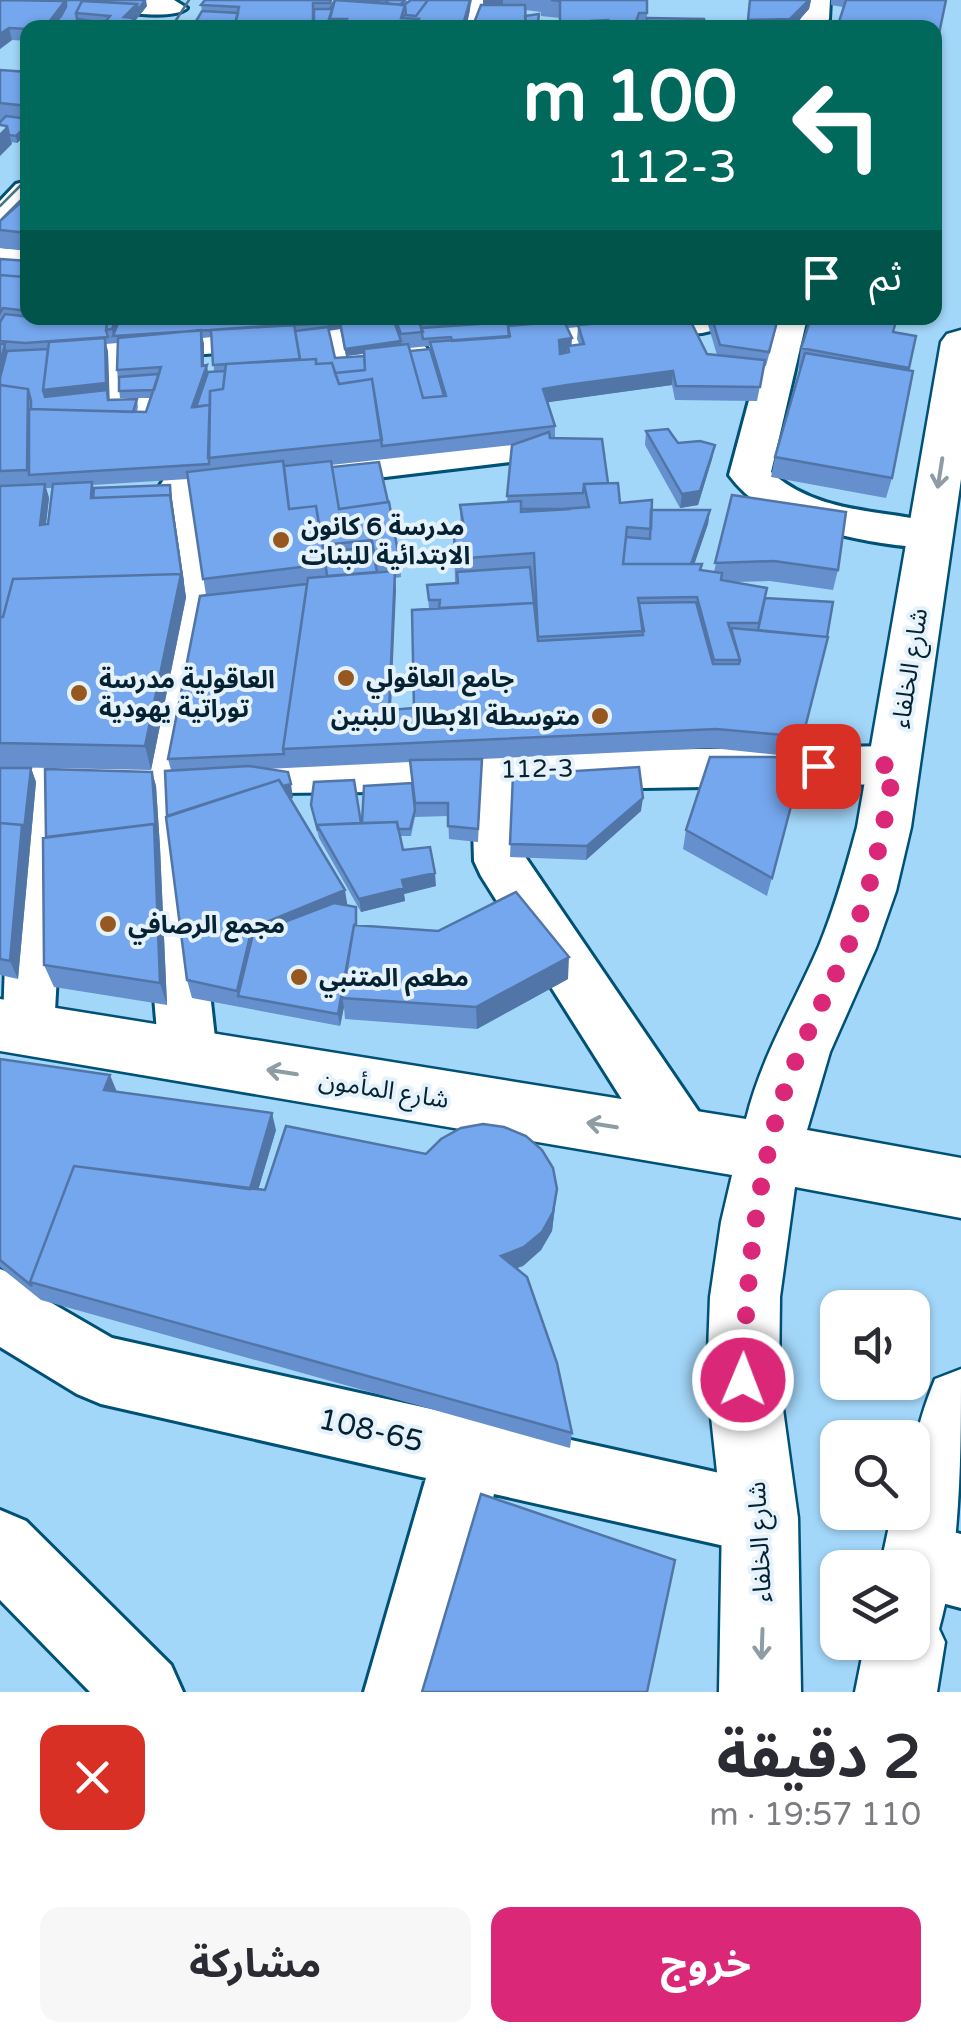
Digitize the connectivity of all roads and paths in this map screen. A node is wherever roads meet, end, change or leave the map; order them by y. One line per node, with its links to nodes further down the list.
1 (105, 0): 3 (street)
2 (201, 0): 3 (street)
3 (173, 16)
4 (20, 173): 5 (street)
5 (0, 193)
6 (20, 200): 7 (street)
7 (0, 220)
8 (654, 325): 15 (street)
9 (706, 325): 16 (street)
10 (782, 325): 16 (street)
11 (961, 342): 21 (main road, شارع الخلفاء, one-way to 21)
12 (113, 347): 13 (street); 14 (street); 17 (street)
13 (447, 349)
14 (0, 353)
15 (563, 365)
16 (744, 366): 21 (street)
17 (142, 421)
18 (497, 454): 19 (street)
19 (279, 476)
20 (181, 486): 25 (street)
21 (930, 535): 22 (main road, شارع الخلفاء)
22 (894, 765): 23 (street, 112-3); 29 (main road, شارع الخلفاء)
23 (497, 769): 25 (street, 112-3); 28 (street)
24 (21, 775): 25 (street, 112-3); 26 (street)
25 (161, 778): 27 (street)
26 (12, 1027): 27 (main road, شارع المأمون)
27 (188, 1056): 28 (main road, شارع المأمون, one-way to 27)
28 (680, 1138): 29 (main road, شارع المأمون)
29 (768, 1152): 30 (main road, شارع المأمون); 34 (main road, شارع الخلفاء)
30 (961, 1188)
31 (0, 1302): 33 (street, 108-65)
32 (961, 1405): 36 (main road)
33 (469, 1452): 34 (street, 108-65); 38 (street)
34 (760, 1518): 39 (main road, شارع الخلفاء, one-way to 39)
35 (0, 1548): 37 (street)
36 (931, 1578)
37 (144, 1692)
38 (403, 1692)
39 (760, 1692)

